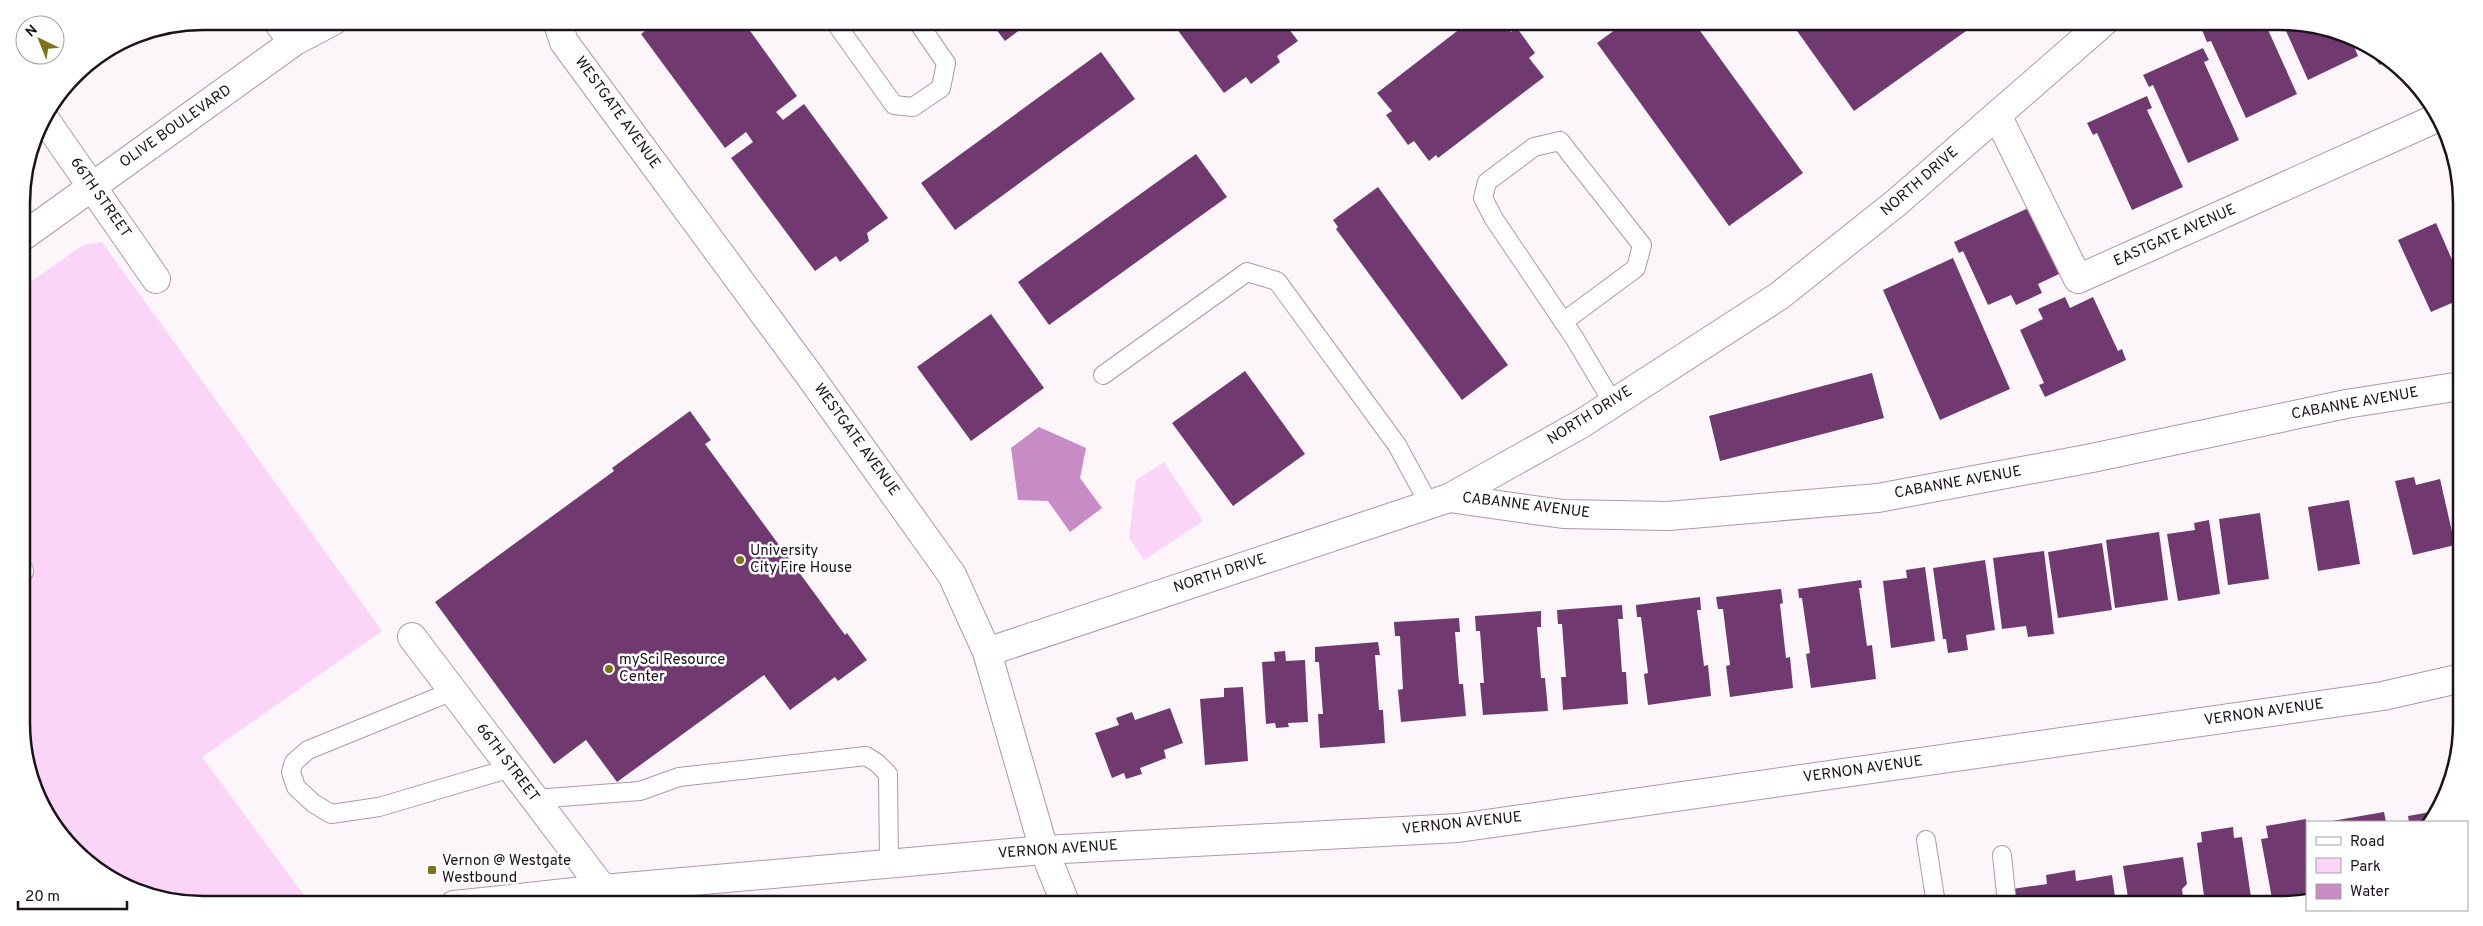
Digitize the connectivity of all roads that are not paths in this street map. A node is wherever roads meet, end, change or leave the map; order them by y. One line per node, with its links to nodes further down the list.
1 (278, 30): 7 (lane)
2 (317, 30): 7 (street, OLIVE BOULEVARD)
3 (560, 30): 20 (street, WESTGATE AVENUE)
4 (840, 30): 5 (lane)
5 (923, 30)
6 (2095, 30): 8 (street, NORTH DRIVE)
7 (289, 46): 11 (street, OLIVE BOULEVARD)
8 (1997, 115): 9 (street, EASTGATE AVENUE); 17 (street, NORTH DRIVE)
9 (2432, 120)
10 (49, 125): 11 (street, 66TH STREET)
11 (92, 186): 12 (street, OLIVE BOULEVARD); 13 (street, 66TH STREET)
12 (30, 231)
13 (156, 279)
14 (1563, 322): 14 (lane); 17 (lane)
15 (1103, 375): 18 (lane)
16 (2453, 387): 18 (street, CABANNE AVENUE)
17 (1613, 403): 18 (street, NORTH DRIVE)
18 (1439, 501): 20 (street, NORTH DRIVE)
19 (412, 636): 22 (street, 66TH STREET)
20 (987, 652): 26 (street, WESTGATE AVENUE)
21 (2453, 680): 26 (street, VERNON AVENUE)
22 (453, 690): 23 (street, 66TH STREET); 23 (lane)
23 (511, 768): 24 (street, 66TH STREET)
24 (535, 799): 28 (lane); 29 (street, 66TH STREET)
25 (1926, 840): 32 (lane)
26 (1044, 850): 28 (street, VERNON AVENUE); 31 (street, WESTGATE AVENUE)
27 (2002, 855): 33 (lane)
28 (889, 863): 29 (street, VERNON AVENUE)
29 (603, 889): 30 (street, VERNON AVENUE)
30 (538, 896)
31 (1062, 896)
32 (1935, 896)
33 (2006, 896)

